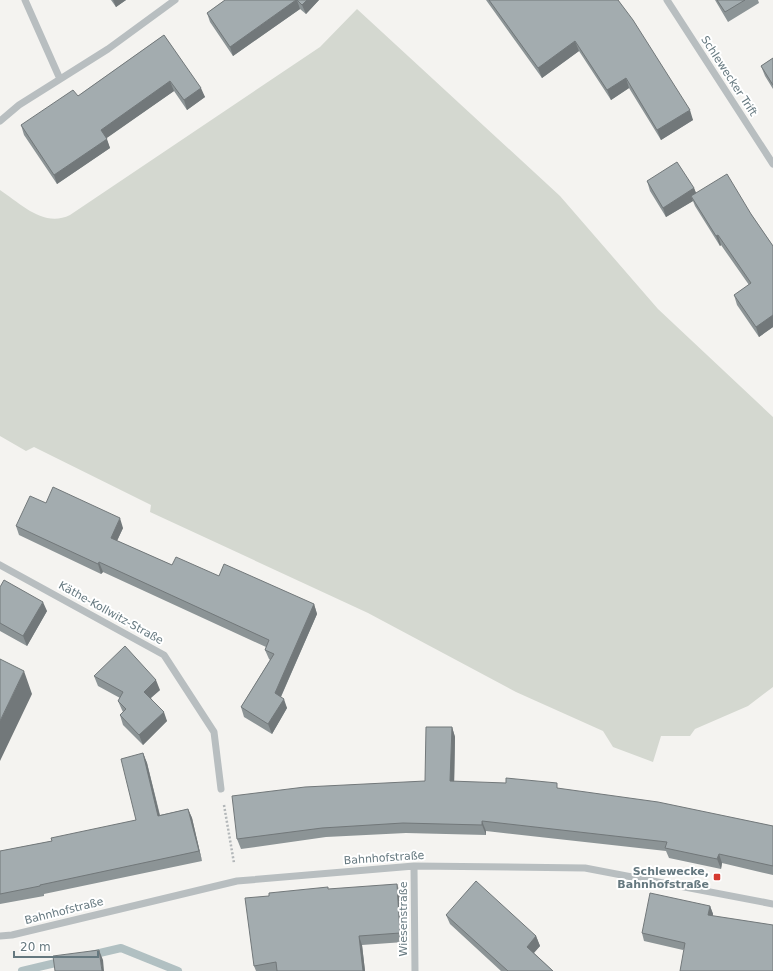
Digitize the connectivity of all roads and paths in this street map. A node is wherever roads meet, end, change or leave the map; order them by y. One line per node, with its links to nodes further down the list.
1 (25, 0): 4 (street)
2 (175, 0): 4 (street)
3 (667, 0): 6 (street, Schlewecker Trift)
4 (60, 79): 5 (street)
5 (0, 120)
6 (773, 164)
7 (0, 565): 8 (street, Käthe-Kollwitz-Straße)
8 (221, 789): 10 (path)
9 (414, 866): 10 (street, Bahnhofstraße); 11 (street, Bahnhofstraße); 13 (street, Wiesenstraße)
10 (236, 880): 12 (street, Bahnhofstraße)
11 (773, 904)
12 (0, 936)
13 (414, 971)

